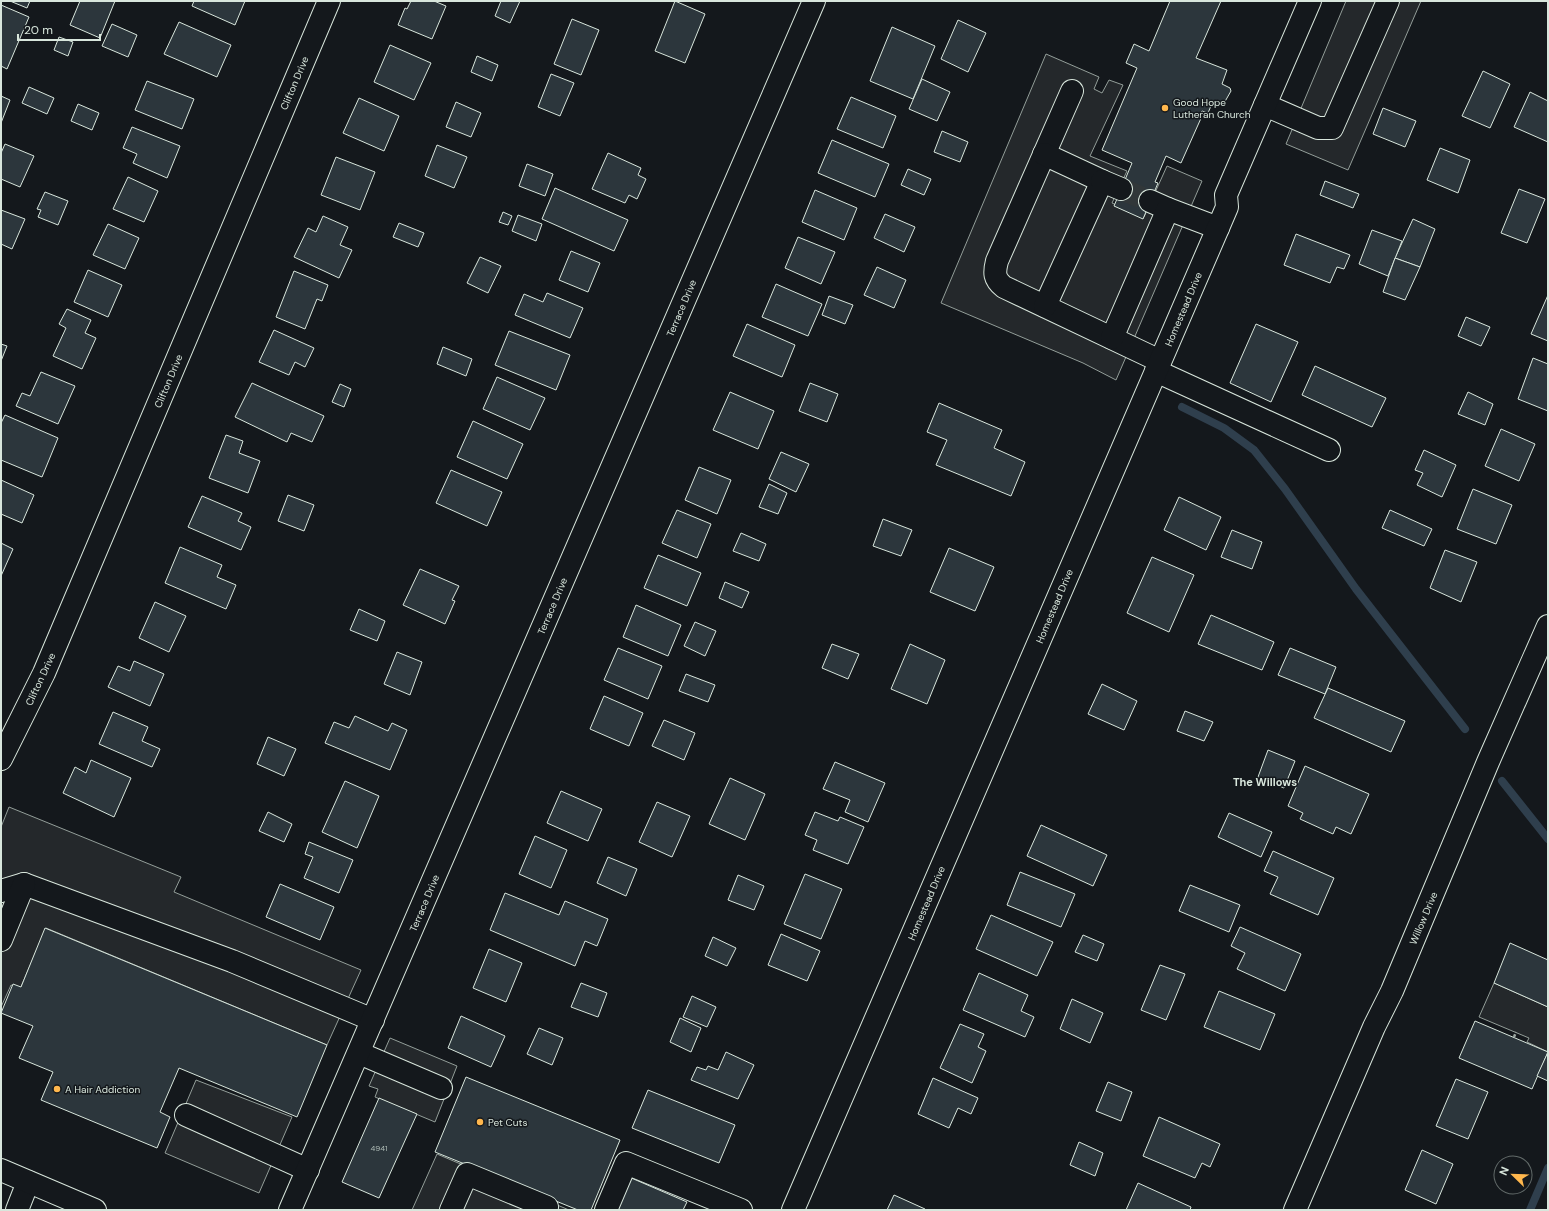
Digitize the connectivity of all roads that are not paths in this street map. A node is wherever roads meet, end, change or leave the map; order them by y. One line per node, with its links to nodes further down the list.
1 (329, 1): 14 (street, Clifton Drive)
2 (814, 1): 18 (street, Terrace Drive)
3 (1310, 1): 6 (street, Homestead Drive)
4 (1388, 1): 6 (street)
5 (1072, 90): 7 (street)
6 (1265, 105): 8 (street, Homestead Drive)
7 (1044, 154): 9 (street); 9 (street)
8 (1218, 228): 10 (street); 11 (street, Homestead Drive)
9 (1044, 306): 10 (street)
10 (1112, 338): 11 (street)
11 (1158, 366): 12 (street); 32 (street, Homestead Drive)
12 (1329, 450)
13 (1548, 626): 33 (street, Willow Drive)
14 (1, 759)
15 (24, 884): 16 (street); 17 (street); 18 (street)
16 (1, 891)
17 (1, 940)
18 (373, 1020): 19 (street, Terrace Drive)
19 (359, 1053): 20 (street); 23 (street, Terrace Drive)
20 (441, 1088)
21 (186, 1116): 23 (street)
22 (1, 1170): 24 (street)
23 (308, 1170): 27 (street, Terrace Drive)
24 (28, 1182): 25 (street); 26 (street)
25 (17, 1210)
26 (95, 1210)
27 (290, 1210)
28 (451, 1210): 29 (street)
29 (546, 1210)
30 (606, 1210): 31 (street)
31 (741, 1210)
32 (793, 1210)
33 (1295, 1210)

